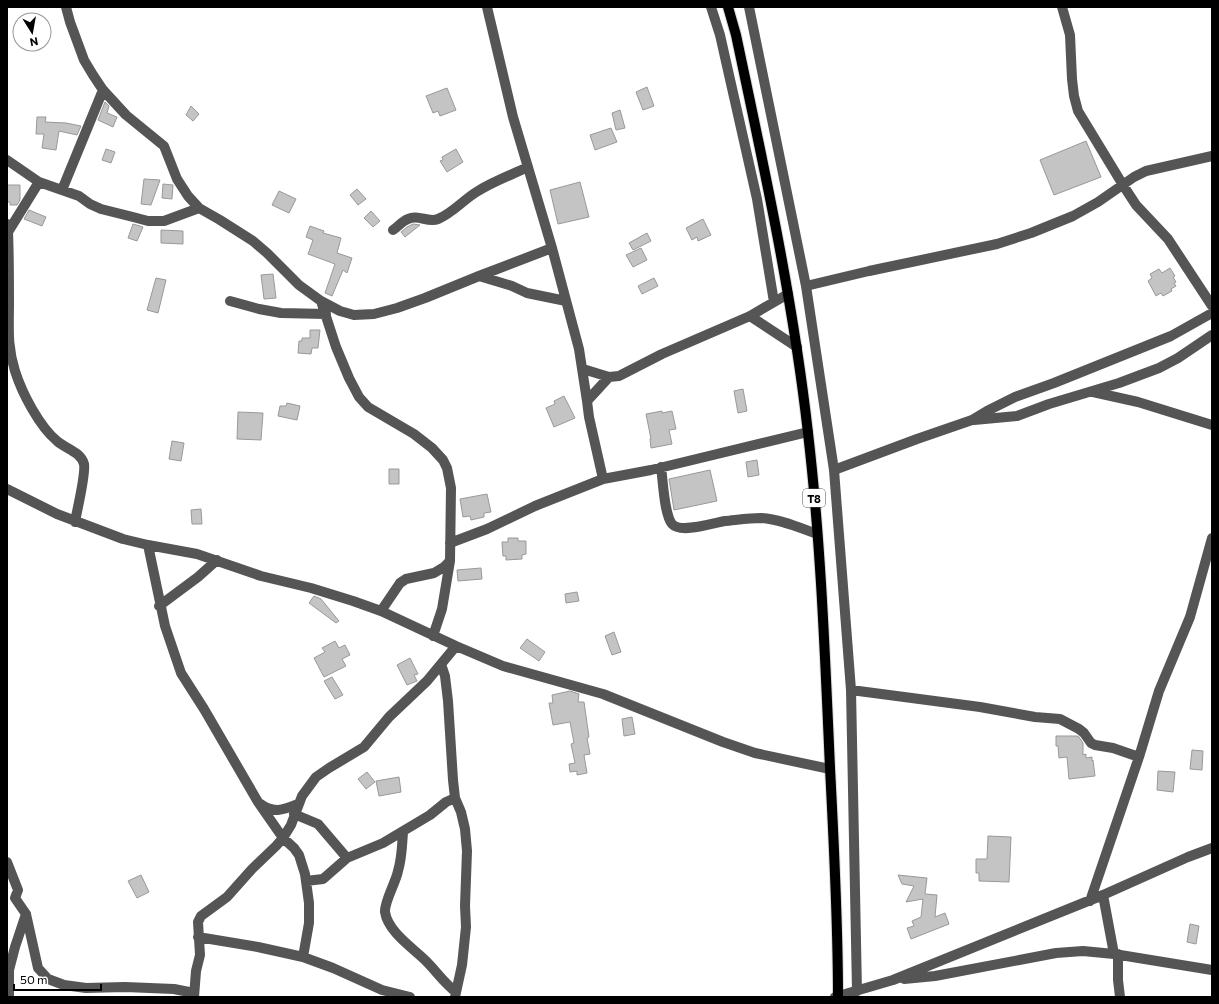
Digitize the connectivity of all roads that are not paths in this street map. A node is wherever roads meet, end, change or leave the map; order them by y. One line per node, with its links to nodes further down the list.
1 (66, 7): 7 (street)
2 (487, 7): 10 (street)
3 (711, 7): 24 (street)
4 (728, 7): 20 (main road, T8)
5 (749, 7): 19 (street)
6 (1062, 7): 12 (street)
7 (103, 90): 13 (street); 14 (street)
8 (1212, 156): 12 (street)
9 (7, 160): 11 (street)
10 (528, 167): 16 (street); 17 (street)
11 (39, 182): 13 (street); 15 (street)
12 (1122, 185): 19 (street); 25 (street)
13 (62, 190): 14 (street)
14 (199, 208): 22 (street)
15 (8, 228): 42 (street)
16 (393, 230)
17 (552, 248): 18 (street); 23 (street)
18 (478, 276): 22 (street); 23 (street)
19 (806, 286): 39 (street)
20 (788, 294): 24 (street); 30 (main road, T8)
21 (230, 301): 27 (street)
22 (321, 301): 27 (street)
23 (566, 301): 31 (street)
24 (774, 302): 28 (street)
25 (1212, 306)
26 (1212, 313): 35 (street)
27 (326, 314): 45 (street)
28 (750, 316): 30 (street); 32 (street)
29 (1212, 335): 33 (street)
30 (797, 347): 37 (main road, T8)
31 (583, 370): 32 (street); 34 (street)
32 (609, 377): 34 (street)
33 (1091, 392): 35 (street); 36 (street)
34 (588, 401): 40 (street)
35 (972, 420): 39 (street)
36 (1212, 425)
37 (808, 432): 38 (street); 43 (main road, T8)
38 (661, 467): 40 (street); 43 (street)
39 (834, 470): 54 (street)
40 (603, 479): 45 (street)
41 (7, 489): 42 (street)
42 (75, 522): 46 (street)
43 (817, 534): 56 (main road, T8)
44 (1212, 538): 55 (street)
45 (450, 543): 48 (street)
46 (148, 545): 47 (street); 49 (street)
47 (217, 560): 49 (street); 50 (street)
48 (450, 561): 50 (street); 51 (street)
49 (159, 606): 58 (street)
50 (381, 611): 51 (street)
51 (433, 636): 52 (street)
52 (456, 646): 53 (street); 56 (street)
53 (442, 664): 57 (street); 59 (street)
54 (851, 690): 55 (street); 74 (street)
55 (1139, 757): 67 (street)
56 (830, 769): 79 (main road, T8)
57 (455, 798): 60 (street); 76 (street)
58 (258, 802): 59 (street); 61 (street)
59 (296, 809): 61 (street); 63 (street)
60 (403, 832): 63 (street); 76 (street)
61 (283, 838): 65 (street); 69 (street)
62 (1212, 848): 66 (street)
63 (347, 858): 65 (street)
64 (7, 862): 68 (street)
65 (306, 881): 71 (street)
66 (1103, 895): 67 (street); 70 (street)
67 (1090, 901): 73 (street)
68 (26, 914): 75 (street); 77 (street)
69 (198, 936): 71 (street); 75 (street)
70 (1116, 954): 72 (street); 73 (street); 80 (street)
71 (303, 957): 78 (street)
72 (1212, 970)
73 (893, 980): 74 (street)
74 (857, 991): 79 (street)
75 (194, 995)
76 (456, 995)
77 (9, 997)
78 (410, 997)
79 (837, 997)
80 (1120, 997)

